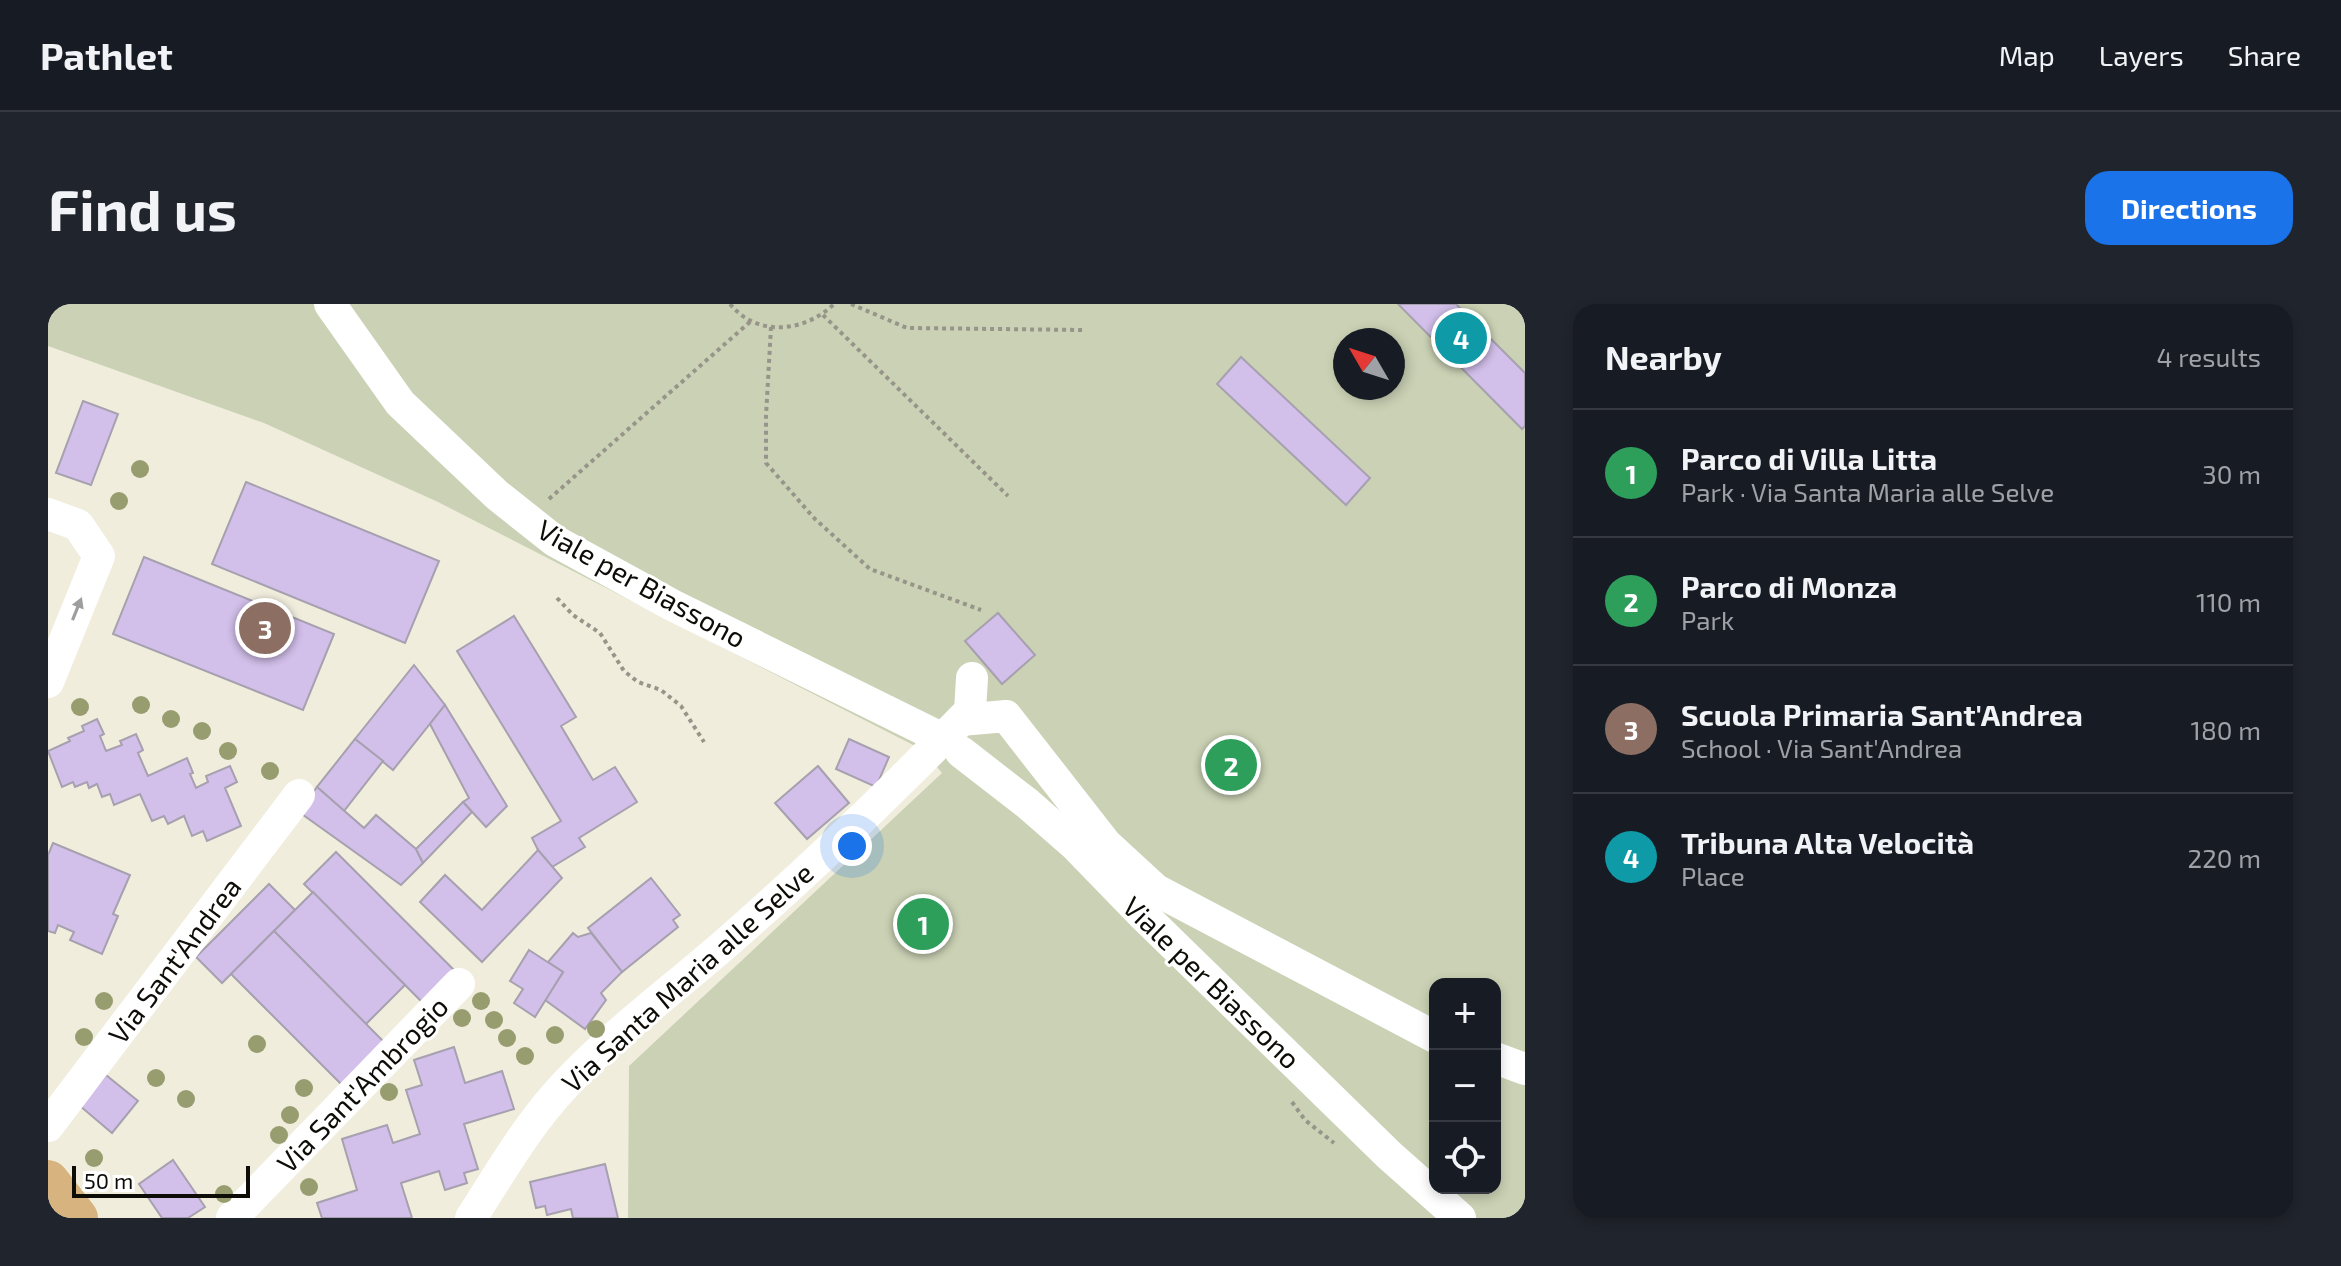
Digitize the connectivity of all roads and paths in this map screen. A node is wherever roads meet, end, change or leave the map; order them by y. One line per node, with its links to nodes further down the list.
1 (330, 304): 11 (street, Viale per Biassono)
2 (730, 304): 6 (path)
3 (834, 304): 5 (path)
4 (851, 304): 8 (path)
5 (823, 315): 7 (path); 9 (path)
6 (751, 321): 7 (path); 11 (path)
7 (771, 327): 13 (path)
8 (1085, 330)
9 (1008, 496)
10 (48, 514): 15 (street, one-way to 10)
11 (527, 519): 16 (street, Viale per Biassono)
12 (557, 598): 17 (path)
13 (981, 610)
14 (972, 678): 16 (street, Via Santa Maria alle Selve)
15 (48, 682)
16 (952, 735): 20 (street); 27 (street, Via Santa Maria alle Selve); 28 (street, Viale per Biassono)
17 (704, 742)
18 (299, 795): 23 (street, Via Sant'Andrea)
19 (459, 984): 26 (street, Via Sant'Ambrogio)
20 (1429, 1034)
21 (1501, 1060): 22 (street)
22 (1525, 1069)
23 (48, 1126)
24 (48, 1181): 25 (main road)
25 (77, 1218)
26 (232, 1218)
27 (471, 1218)
28 (1460, 1218)

